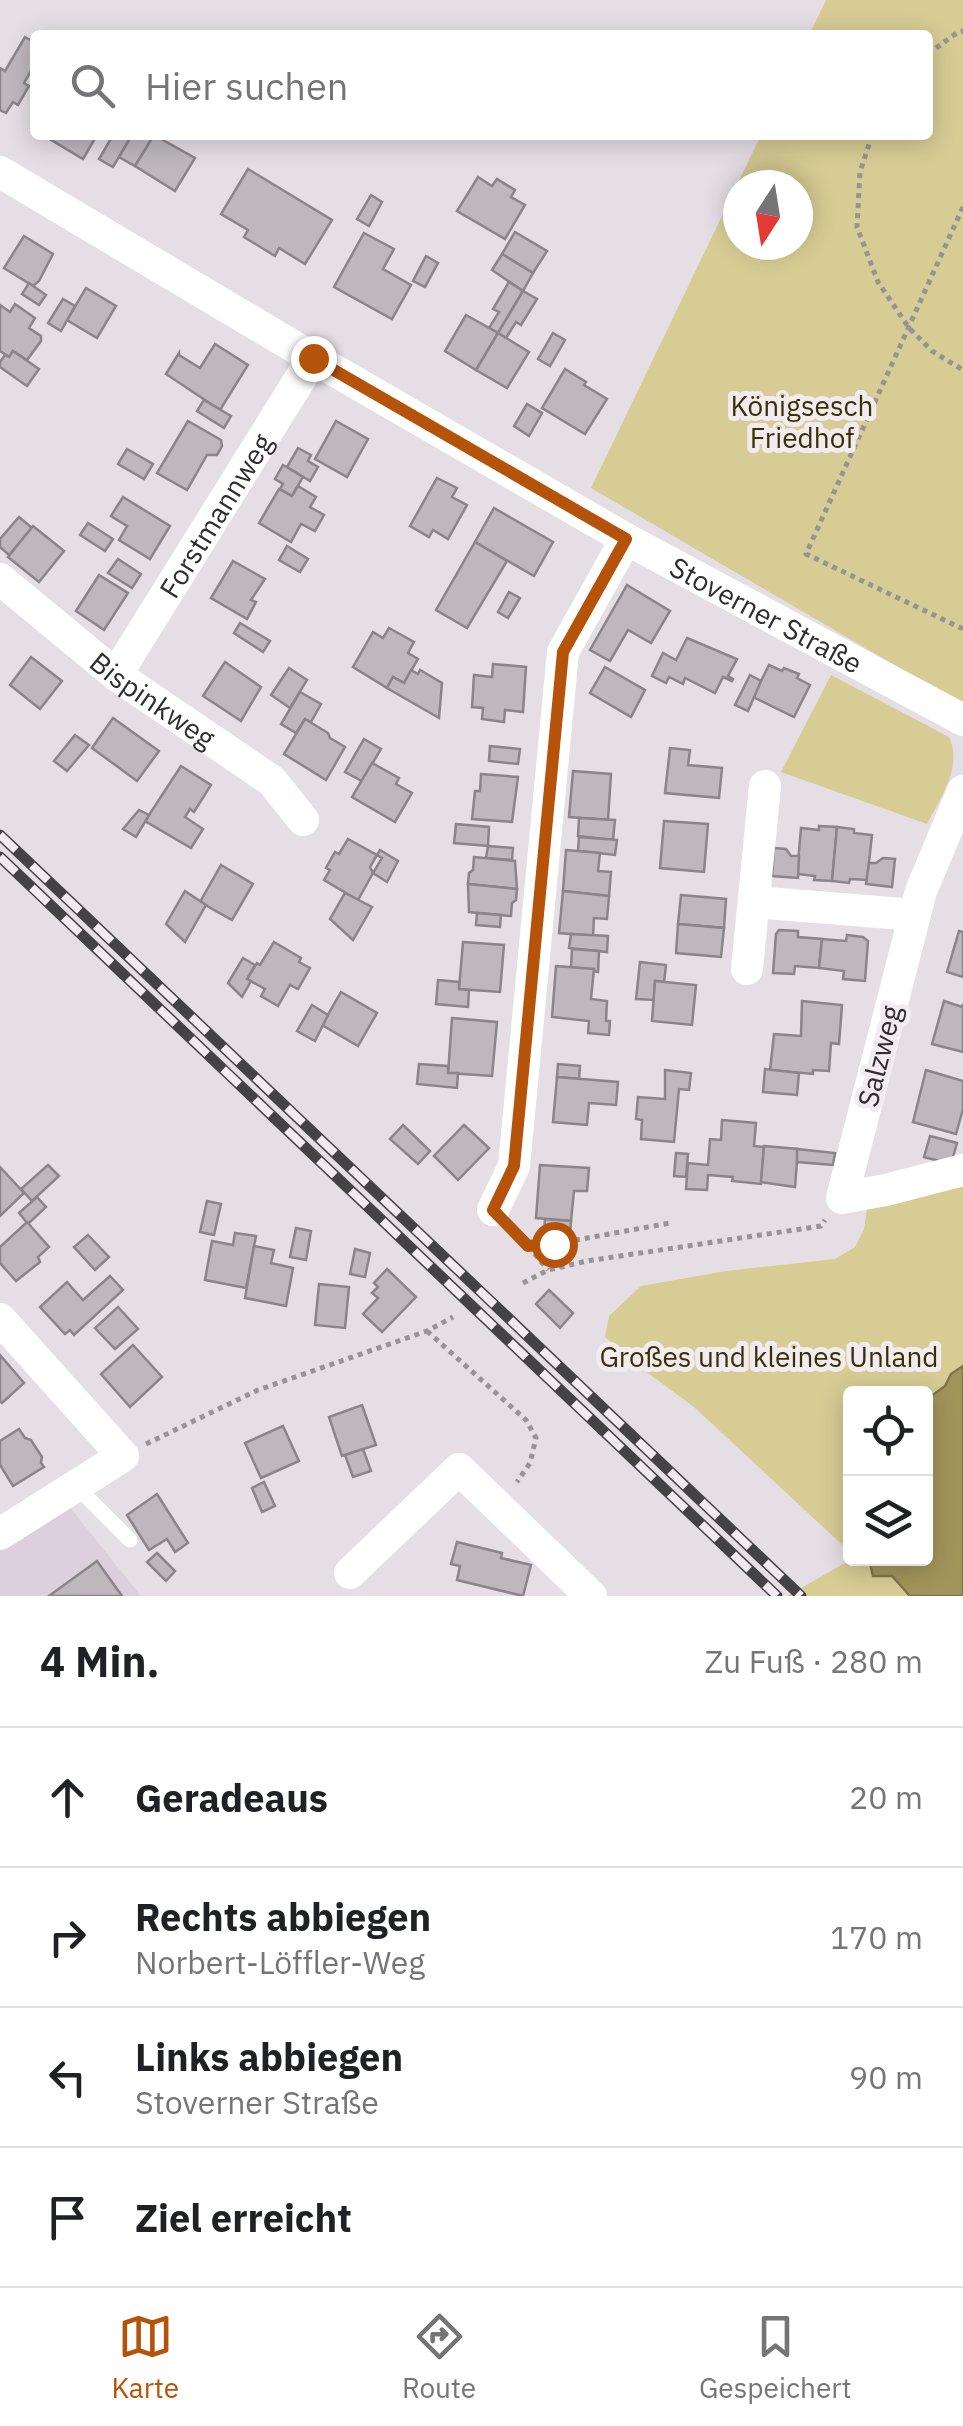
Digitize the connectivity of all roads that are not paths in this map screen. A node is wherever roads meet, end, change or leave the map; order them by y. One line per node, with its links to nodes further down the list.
1 (6, 188): 2 (street, Stoverner Straße)
2 (313, 358): 3 (street, Stoverner Straße); 5 (street, Forstmannweg)
3 (626, 539): 6 (street, Stoverner Straße); 14 (street)
4 (0, 579): 5 (street, Bispinkweg)
5 (116, 675): 9 (street, Bispinkweg)
6 (963, 720)
7 (764, 786): 10 (street)
8 (963, 792): 11 (street, Salzweg)
9 (302, 820)
10 (754, 902): 11 (street); 12 (street)
11 (915, 915): 13 (street, Salzweg)
12 (747, 969)
13 (963, 1170)
14 (493, 1210)
15 (0, 1319): 16 (street)
16 (76, 1486): 17 (street); 18 (lane)
17 (0, 1534)
18 (130, 1540)
19 (350, 1572): 20 (street)
20 (591, 1596)

